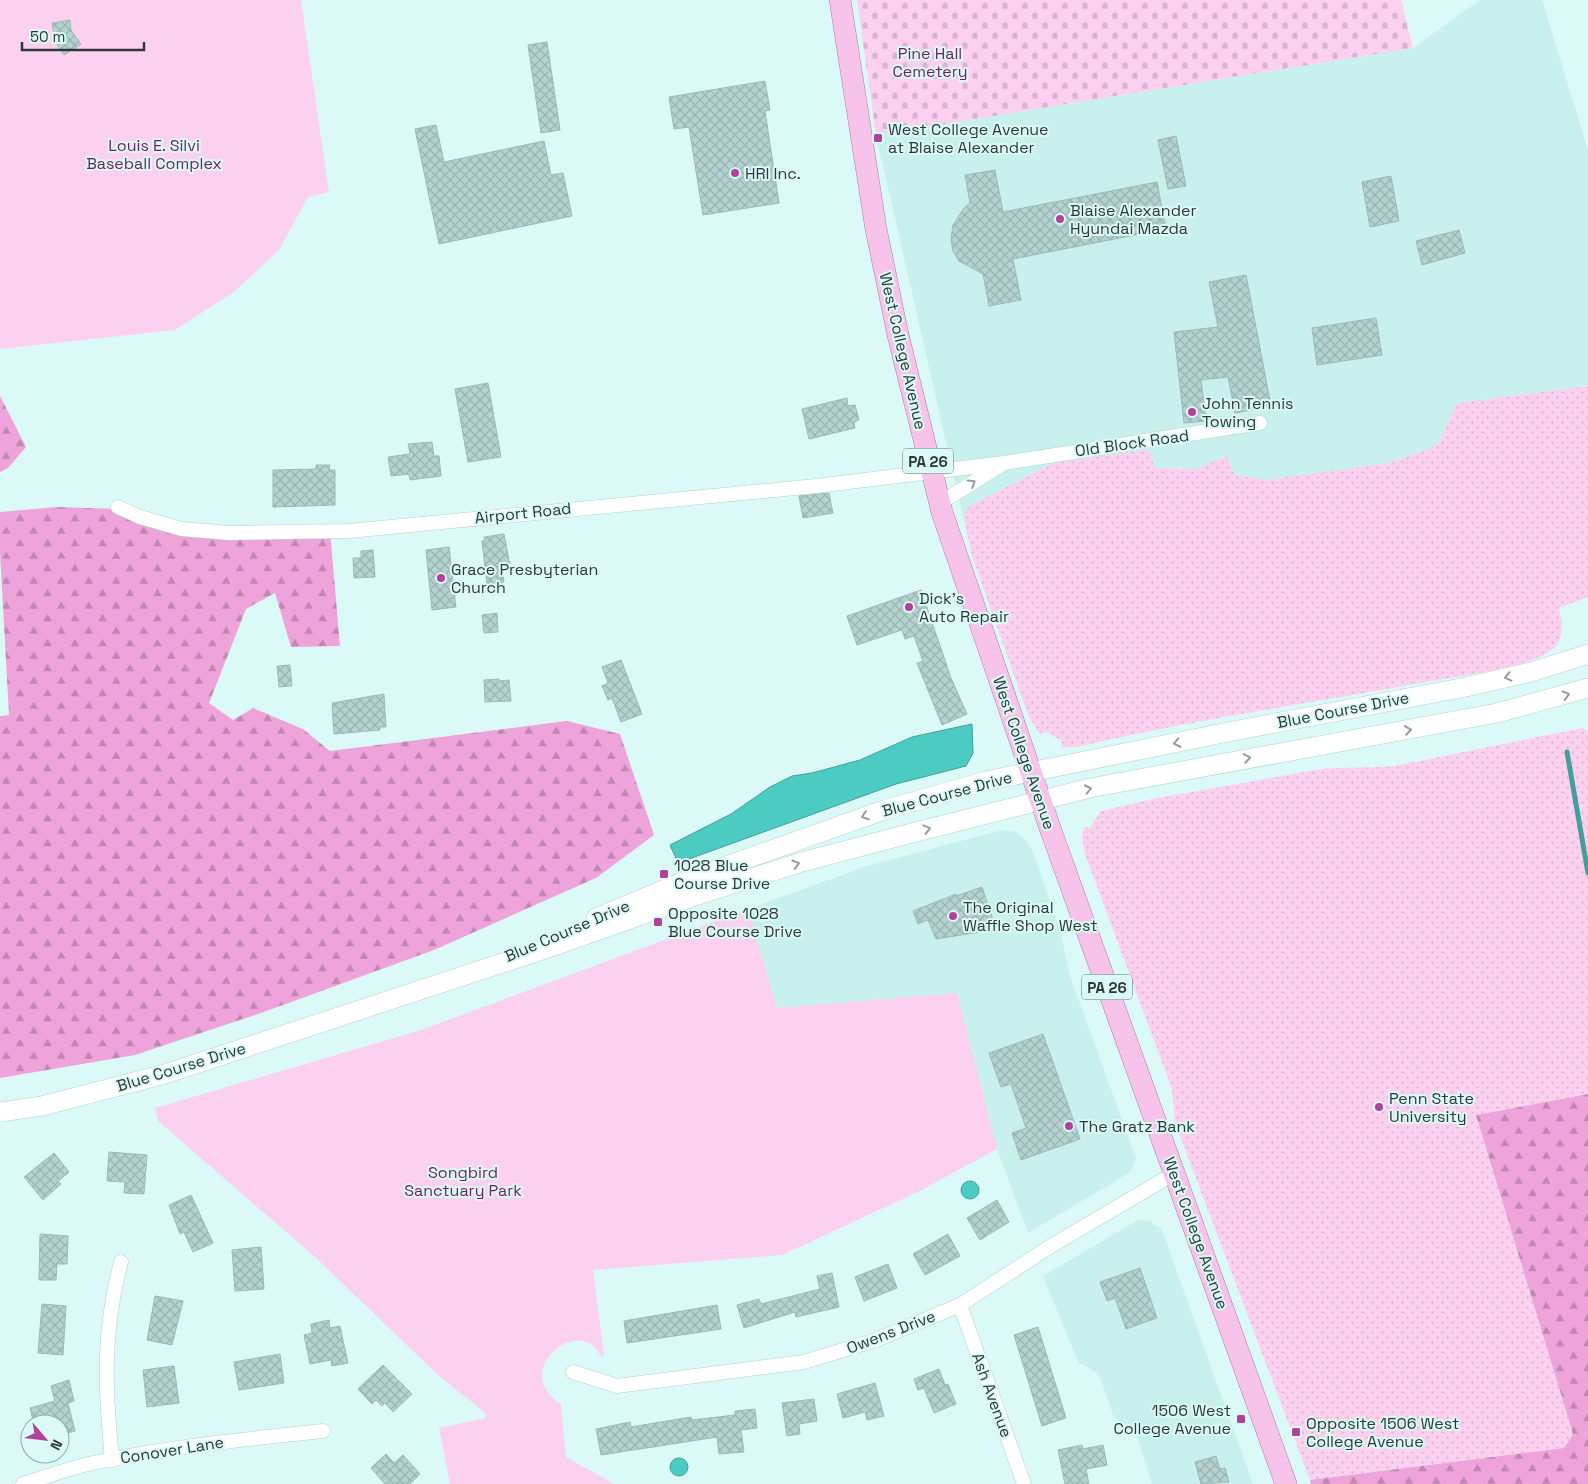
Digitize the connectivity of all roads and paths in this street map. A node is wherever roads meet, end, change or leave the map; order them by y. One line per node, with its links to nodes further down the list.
1 (840, 0): 4 (main road, West College Avenue / PA 26)
2 (1260, 423): 3 (street, Old Block Road)
3 (1004, 463): 4 (street, Old Block Road); 5 (street, Old Block Road, one-way to 3)
4 (931, 471): 5 (main road, West College Avenue / PA 26); 6 (street, Airport Road)
5 (940, 503): 9 (main road, West College Avenue / PA 26)
6 (118, 507)
7 (1588, 654): 9 (main road, Blue Course Drive, one-way to 9)
8 (1588, 688): 10 (main road, Blue Course Drive, one-way to 8)
9 (1031, 773): 10 (main road, West College Avenue / PA 26); 11 (main road, Blue Course Drive, one-way to 11)
10 (1040, 800): 11 (main road, Blue Course Drive, one-way to 10); 13 (main road, West College Avenue / PA 26)
11 (473, 971): 12 (main road, Blue Course Drive)
12 (0, 1112)
13 (1175, 1173): 15 (street, Owens Drive); 21 (main road, West College Avenue / PA 26)
14 (121, 1262): 18 (street)
15 (960, 1305): 16 (street, Owens Drive); 20 (street, Ash Avenue)
16 (573, 1372)
17 (323, 1431): 18 (street, Conover Lane)
18 (112, 1460): 19 (street, Conover Lane)
19 (23, 1484)
20 (1024, 1484)
21 (1286, 1484)

